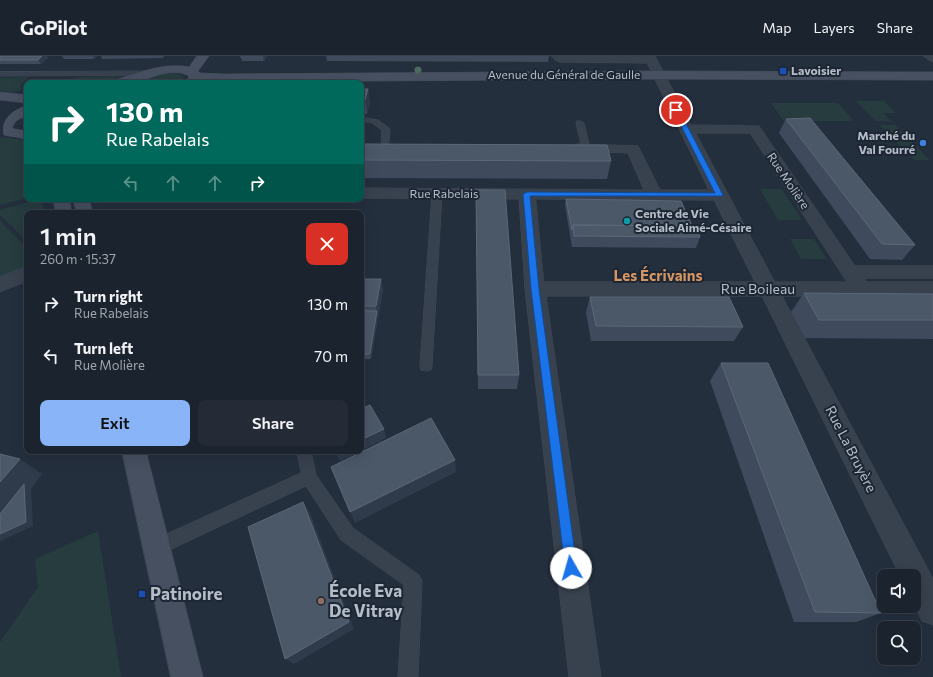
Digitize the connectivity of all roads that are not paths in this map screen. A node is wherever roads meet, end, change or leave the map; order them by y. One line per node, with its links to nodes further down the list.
1 (196, 56): 5 (main road)
2 (203, 56): 9 (main road)
3 (558, 56): 4 (street)
4 (650, 58): 11 (street)
5 (171, 69): 6 (main road); 9 (main road, Avenue du Général de Gaulle)
6 (155, 73): 7 (lane); 10 (main road)
7 (0, 74)
8 (933, 76): 11 (main road, Avenue du Général de Gaulle)
9 (193, 77): 11 (main road, Avenue du Général de Gaulle)
10 (129, 80)
11 (661, 80): 12 (main road, Avenue du Général de Gaulle); 13 (main road, Avenue du Général de Gaulle); 21 (street)
12 (364, 84)
13 (933, 85)
14 (0, 96): 15 (main road)
15 (24, 99)
16 (0, 106): 18 (main road)
17 (24, 112): 18 (main road)
18 (11, 118): 22 (main road)
19 (364, 120): 24 (lane)
20 (580, 123): 26 (lane)
21 (686, 129): 31 (street); 32 (street, Rue Molière)
22 (24, 135)
23 (369, 148): 24 (street)
24 (391, 148)
25 (564, 148): 26 (street)
26 (586, 148): 30 (street)
27 (364, 193): 28 (street, Rue Rabelais)
28 (436, 194): 29 (street, Rue Rabelais); 41 (lane)
29 (527, 194): 30 (street, Rue Rabelais); 37 (street)
30 (654, 194): 31 (street, Rue Rabelais)
31 (720, 195): 38 (street)
32 (849, 272): 33 (street); 39 (street, Rue Molière)
33 (933, 272)
34 (24, 274): 36 (street)
35 (24, 281): 36 (street)
36 (0, 286)
37 (535, 289): 38 (street, Rue Boileau); 49 (street)
38 (768, 289): 39 (street, Rue Boileau); 46 (street, Rue La Bruyère)
39 (861, 289): 40 (street, Rue Boileau)
40 (933, 289)
41 (426, 366)
42 (135, 454): 45 (main road)
43 (305, 454): 44 (lane)
44 (309, 477): 45 (lane); 48 (lane)
45 (157, 547): 47 (main road)
46 (933, 610)
47 (187, 677)
48 (408, 677)
49 (585, 677)

